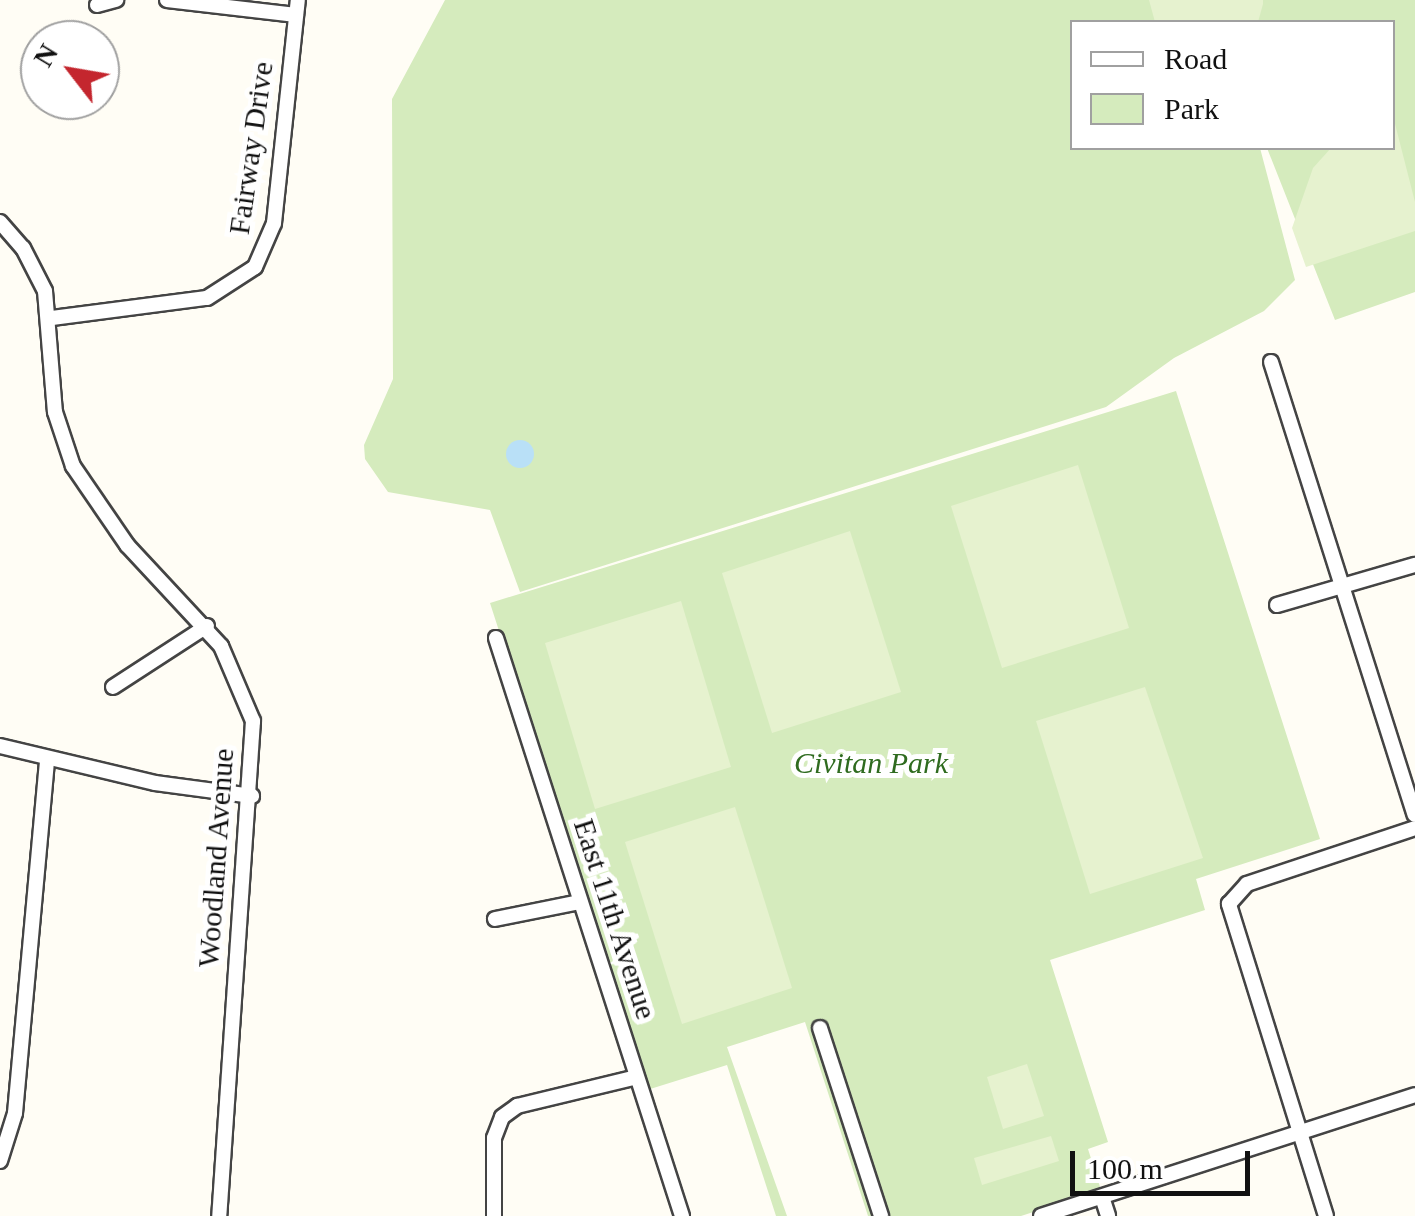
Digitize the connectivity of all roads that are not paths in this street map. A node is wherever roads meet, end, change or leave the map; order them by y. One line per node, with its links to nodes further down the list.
1 (116, 0): 3 (street)
2 (168, 0): 4 (street)
3 (97, 5)
4 (297, 8): 6 (street, Fairway Drive)
5 (0, 222): 6 (street, Woodland Avenue)
6 (52, 318): 11 (street, Woodland Avenue)
7 (1271, 362): 9 (street)
8 (1415, 565): 9 (street)
9 (1344, 588): 10 (street); 17 (street)
10 (1277, 605)
11 (206, 626): 13 (street); 16 (street, Woodland Avenue)
12 (496, 638): 19 (street, East 11th Avenue)
13 (113, 687)
14 (0, 746): 15 (street)
15 (47, 758): 16 (street); 25 (street)
16 (252, 796): 27 (street, Woodland Avenue)
17 (1415, 815)
18 (1415, 828): 24 (street)
19 (580, 902): 20 (street); 22 (street, East 11th Avenue)
20 (495, 919)
21 (820, 1028): 30 (street)
22 (636, 1078): 28 (street); 29 (street, East 11th Avenue)
23 (1415, 1095): 24 (street)
24 (1299, 1132): 26 (street); 33 (street)
25 (0, 1161)
26 (1102, 1196): 31 (street); 32 (street)
27 (219, 1216)
28 (494, 1216)
29 (682, 1216)
30 (881, 1216)
31 (1040, 1216)
32 (1108, 1216)
33 (1326, 1216)

